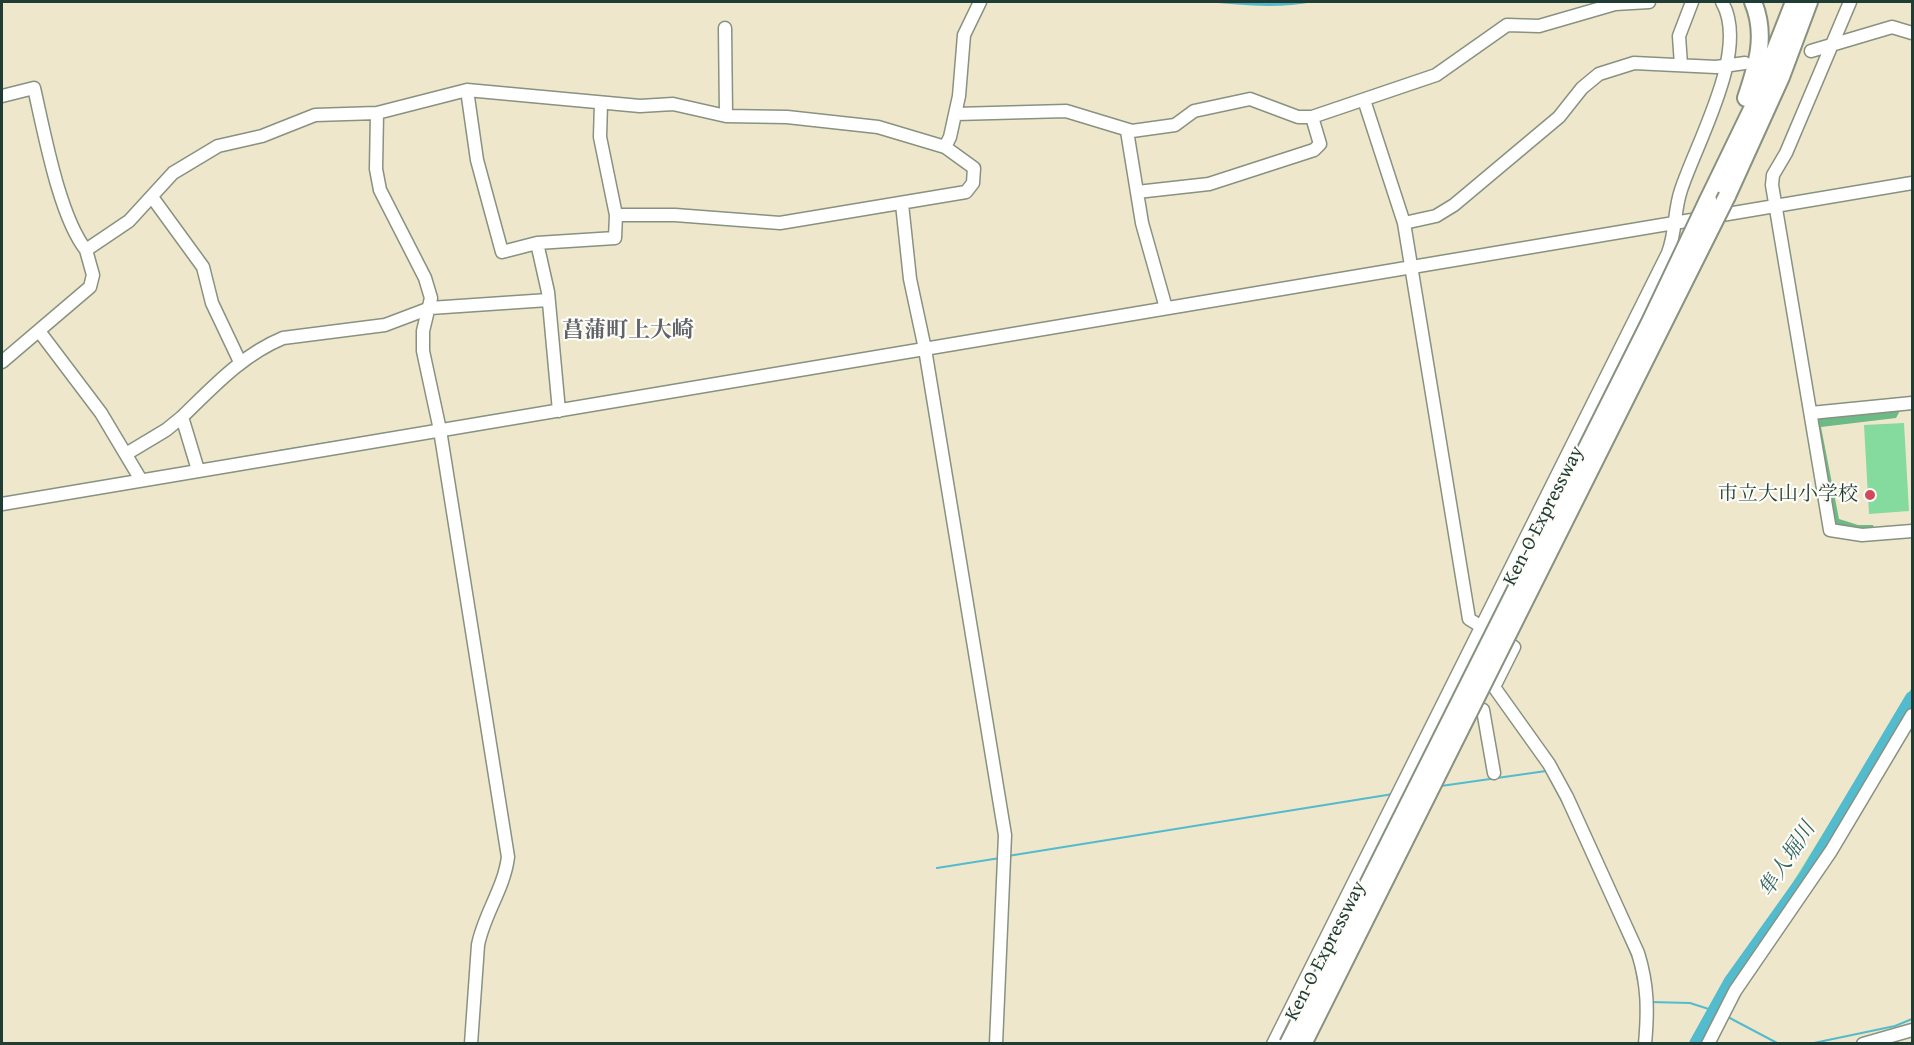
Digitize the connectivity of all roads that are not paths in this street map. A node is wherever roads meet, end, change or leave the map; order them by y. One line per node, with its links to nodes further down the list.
1 (980, 2): 22 (street)
2 (1649, 2): 19 (street)
3 (1689, 2): 15 (street)
4 (1722, 2): 16 (street)
5 (1753, 2): 30 (highway)
6 (1794, 2): 30 (highway, Ken-O Expressway)
7 (1815, 2): 9 (highway, Ken-O Expressway)
8 (1850, 2): 12 (street)
9 (1806, 9): 65 (highway, Ken-O Expressway, bridge)
10 (725, 28): 23 (street)
11 (1912, 33): 12 (street)
12 (1831, 45): 13 (street); 32 (street)
13 (1811, 51)
14 (1745, 63): 16 (street)
15 (1681, 65): 16 (street); 35 (street)
16 (1726, 66): 34 (street)
17 (466, 90): 20 (street); 21 (street); 36 (street)
18 (2, 96): 37 (street)
19 (1364, 99): 24 (street); 35 (street)
20 (601, 103): 23 (street); 33 (street)
21 (377, 113): 29 (street); 40 (street)
22 (956, 114): 25 (street); 26 (street)
23 (726, 116): 26 (street)
24 (1312, 117): 25 (street); 28 (street)
25 (1127, 131): 28 (street)
26 (945, 147): 31 (street)
27 (1912, 183): 32 (street)
28 (1137, 192): 41 (street)
29 (152, 197): 37 (street); 45 (street)
30 (1706, 199): 64 (highway, Ken-O Expressway, bridge)
31 (902, 204): 33 (street); 43 (street)
32 (1776, 206): 34 (street); 48 (street)
33 (616, 215): 36 (street)
34 (1676, 222): 38 (street); 56 (street)
35 (1404, 223): 38 (street)
36 (537, 243): 39 (street)
37 (87, 250): 42 (street)
38 (1411, 267): 41 (street); 56 (street)
39 (548, 300): 40 (street); 47 (street)
40 (430, 308): 45 (street); 50 (street)
41 (1166, 309): 43 (street)
42 (39, 331): 44 (street); 51 (street)
43 (925, 349): 47 (street); 62 (street)
44 (2, 362)
45 (240, 362): 49 (street)
46 (1912, 403): 48 (street)
47 (559, 411): 50 (street)
48 (1811, 413): 55 (street)
49 (182, 417): 51 (street); 52 (street)
50 (440, 430): 52 (street); 61 (street)
51 (126, 454): 53 (street)
52 (198, 470): 53 (street)
53 (141, 480): 54 (street)
54 (2, 504)
55 (1912, 531)
56 (1480, 627): 63 (street); 66 (street)
57 (1483, 710): 59 (street)
58 (1912, 716): 67 (street)
59 (1494, 773)
60 (1912, 1030): 68 (street)
61 (471, 1044)
62 (996, 1044)
63 (1273, 1044)
64 (1288, 1044)
65 (1303, 1044)
66 (1646, 1044)
67 (1708, 1044)
68 (1863, 1044)

